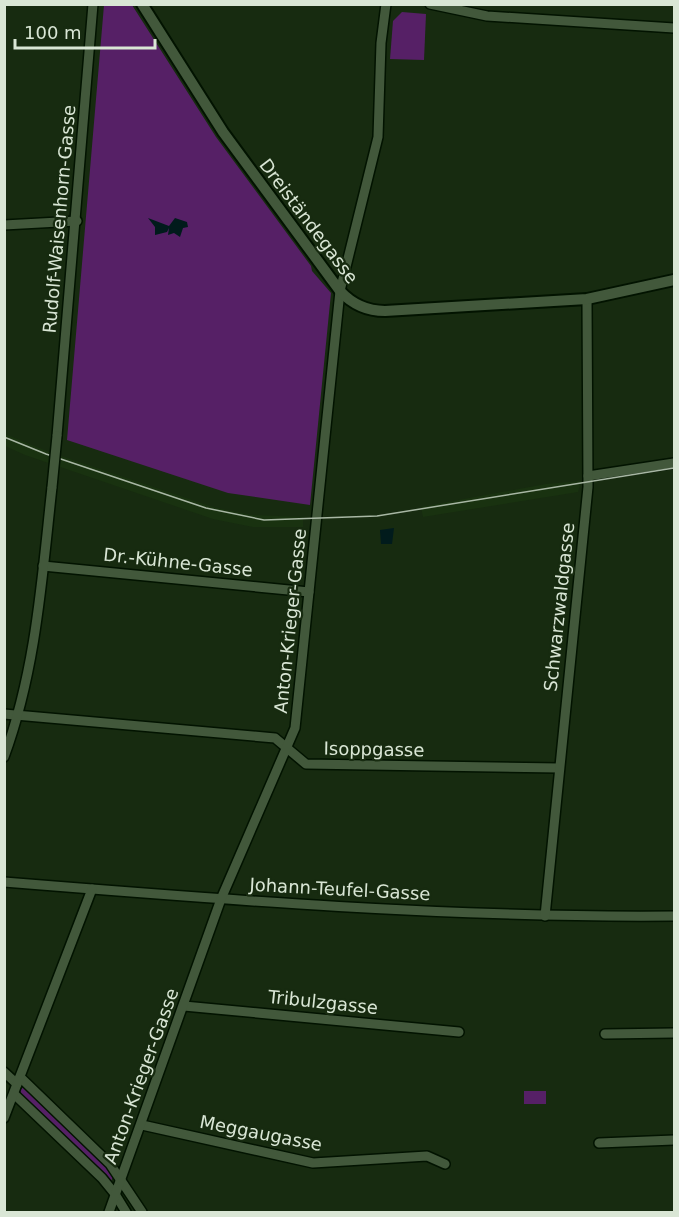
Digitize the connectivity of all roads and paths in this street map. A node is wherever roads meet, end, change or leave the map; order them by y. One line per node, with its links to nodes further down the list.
1 (93, 4): 6 (street, Rudolf-Waisenhorn-Gasse)
2 (142, 4): 9 (street, Dreiständegasse)
3 (386, 4): 9 (street, Anton-Krieger-Gasse)
4 (430, 4): 5 (street)
5 (675, 28)
6 (77, 221): 7 (street); 13 (street, Rudolf-Waisenhorn-Gasse, bridge)
7 (4, 225)
8 (675, 280): 10 (street, Dreiständegasse)
9 (340, 291): 10 (street, Dreiständegasse); 14 (street, Anton-Krieger-Gasse)
10 (587, 299): 12 (street, Schwarzwaldgasse)
11 (675, 463): 12 (street)
12 (588, 476): 19 (street, Schwarzwaldgasse)
13 (43, 566): 14 (street, Dr.-Kühne-Gasse); 16 (street)
14 (309, 592): 17 (street, Anton-Krieger-Gasse)
15 (4, 714): 16 (street, Isoppgasse)
16 (19, 717): 17 (street, Isoppgasse); 18 (street)
17 (288, 747): 19 (street, Isoppgasse); 22 (street, Anton-Krieger-Gasse)
18 (4, 757)
19 (559, 768): 23 (street, Schwarzwaldgasse)
20 (4, 882): 21 (street, Johann-Teufel-Gasse)
21 (92, 889): 22 (street, Johann-Teufel-Gasse); 30 (street)
22 (221, 899): 23 (street, Johann-Teufel-Gasse); 25 (street, Anton-Krieger-Gasse)
23 (545, 916): 24 (street, Johann-Teufel-Gasse)
24 (675, 916)
25 (184, 1006): 26 (street, Tribulzgasse); 32 (street, Anton-Krieger-Gasse)
26 (459, 1032)
27 (675, 1033): 28 (street)
28 (605, 1034)
29 (4, 1071): 30 (street)
30 (17, 1085): 31 (street); 36 (street); 37 (street)
31 (4, 1118)
32 (142, 1125): 35 (street, Meggaugasse); 36 (street, Anton-Krieger-Gasse)
33 (675, 1140): 34 (street)
34 (599, 1143)
35 (445, 1164)
36 (122, 1179): 37 (street, Anton-Krieger-Gasse); 40 (street)
37 (116, 1194): 38 (street, Anton-Krieger-Gasse); 39 (street)
38 (109, 1212)
39 (126, 1212)
40 (141, 1212)

